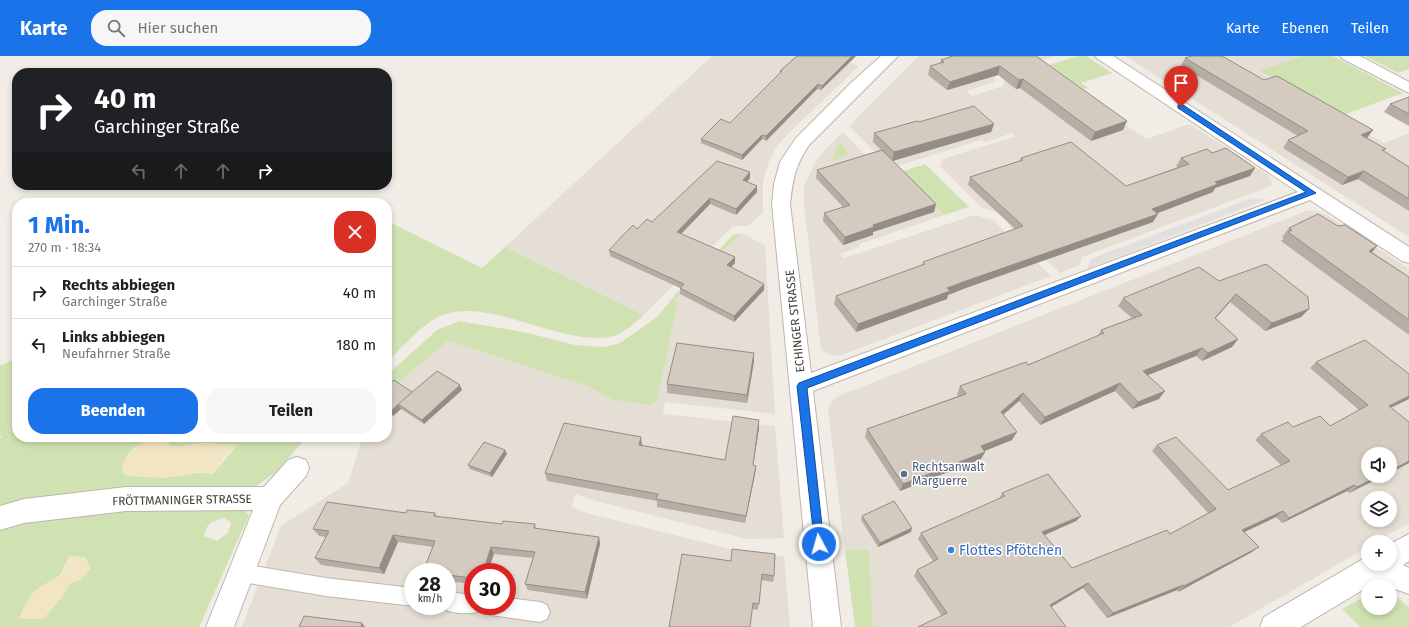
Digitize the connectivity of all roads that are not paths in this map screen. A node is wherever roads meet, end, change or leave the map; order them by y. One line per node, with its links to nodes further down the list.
1 (890, 56): 9 (street, ECHINGER STRASSE)
2 (1103, 56): 7 (street)
3 (1348, 56): 5 (street)
4 (1409, 75): 5 (street)
5 (1394, 80): 6 (street)
6 (1409, 88)
7 (1312, 193): 8 (street); 9 (street)
8 (1409, 256)
9 (802, 386): 23 (street, ECHINGER STRASSE)
10 (297, 468): 11 (street)
11 (270, 498): 12 (street, FRÖTTMANINGER STRASSE); 17 (street)
12 (0, 518)
13 (1409, 547): 14 (street)
14 (1397, 554)
15 (1368, 571): 24 (street)
16 (1393, 571): 18 (street)
17 (242, 573): 19 (lane); 22 (street)
18 (1409, 581)
19 (404, 596)
20 (516, 609): 21 (lane)
21 (540, 612)
22 (220, 627)
23 (828, 627)
24 (1274, 627)

